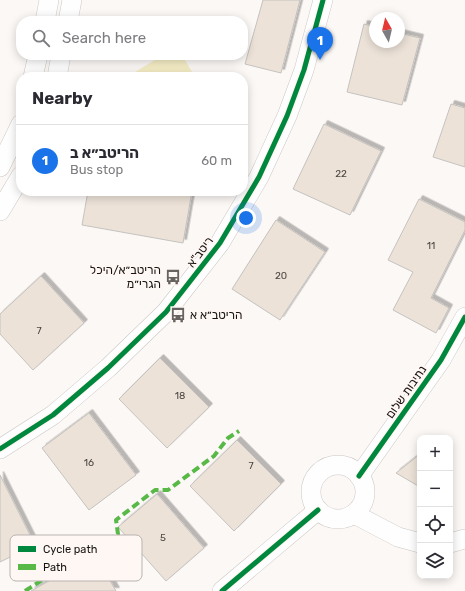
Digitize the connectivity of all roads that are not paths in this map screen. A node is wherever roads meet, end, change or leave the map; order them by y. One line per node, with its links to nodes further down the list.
1 (49, 0): 4 (street)
2 (72, 0): 5 (street)
3 (323, 0): 13 (street, ריטב"א)
4 (45, 16)
5 (69, 16)
6 (37, 60): 8 (street)
7 (60, 60): 9 (street)
8 (34, 72)
9 (58, 72)
10 (16, 134): 11 (street)
11 (0, 167)
12 (16, 184): 15 (street)
13 (248, 196)
14 (248, 196): 17 (street, ריטב"א)
15 (0, 211)
16 (465, 317): 18 (street, נתיבות שלום)
17 (0, 449)
18 (359, 476): 19 (street); 20 (street)
19 (318, 510): 20 (street); 24 (street)
20 (354, 514): 22 (street)
21 (465, 539): 23 (street)
22 (417, 542)
23 (453, 542)
24 (222, 591)

